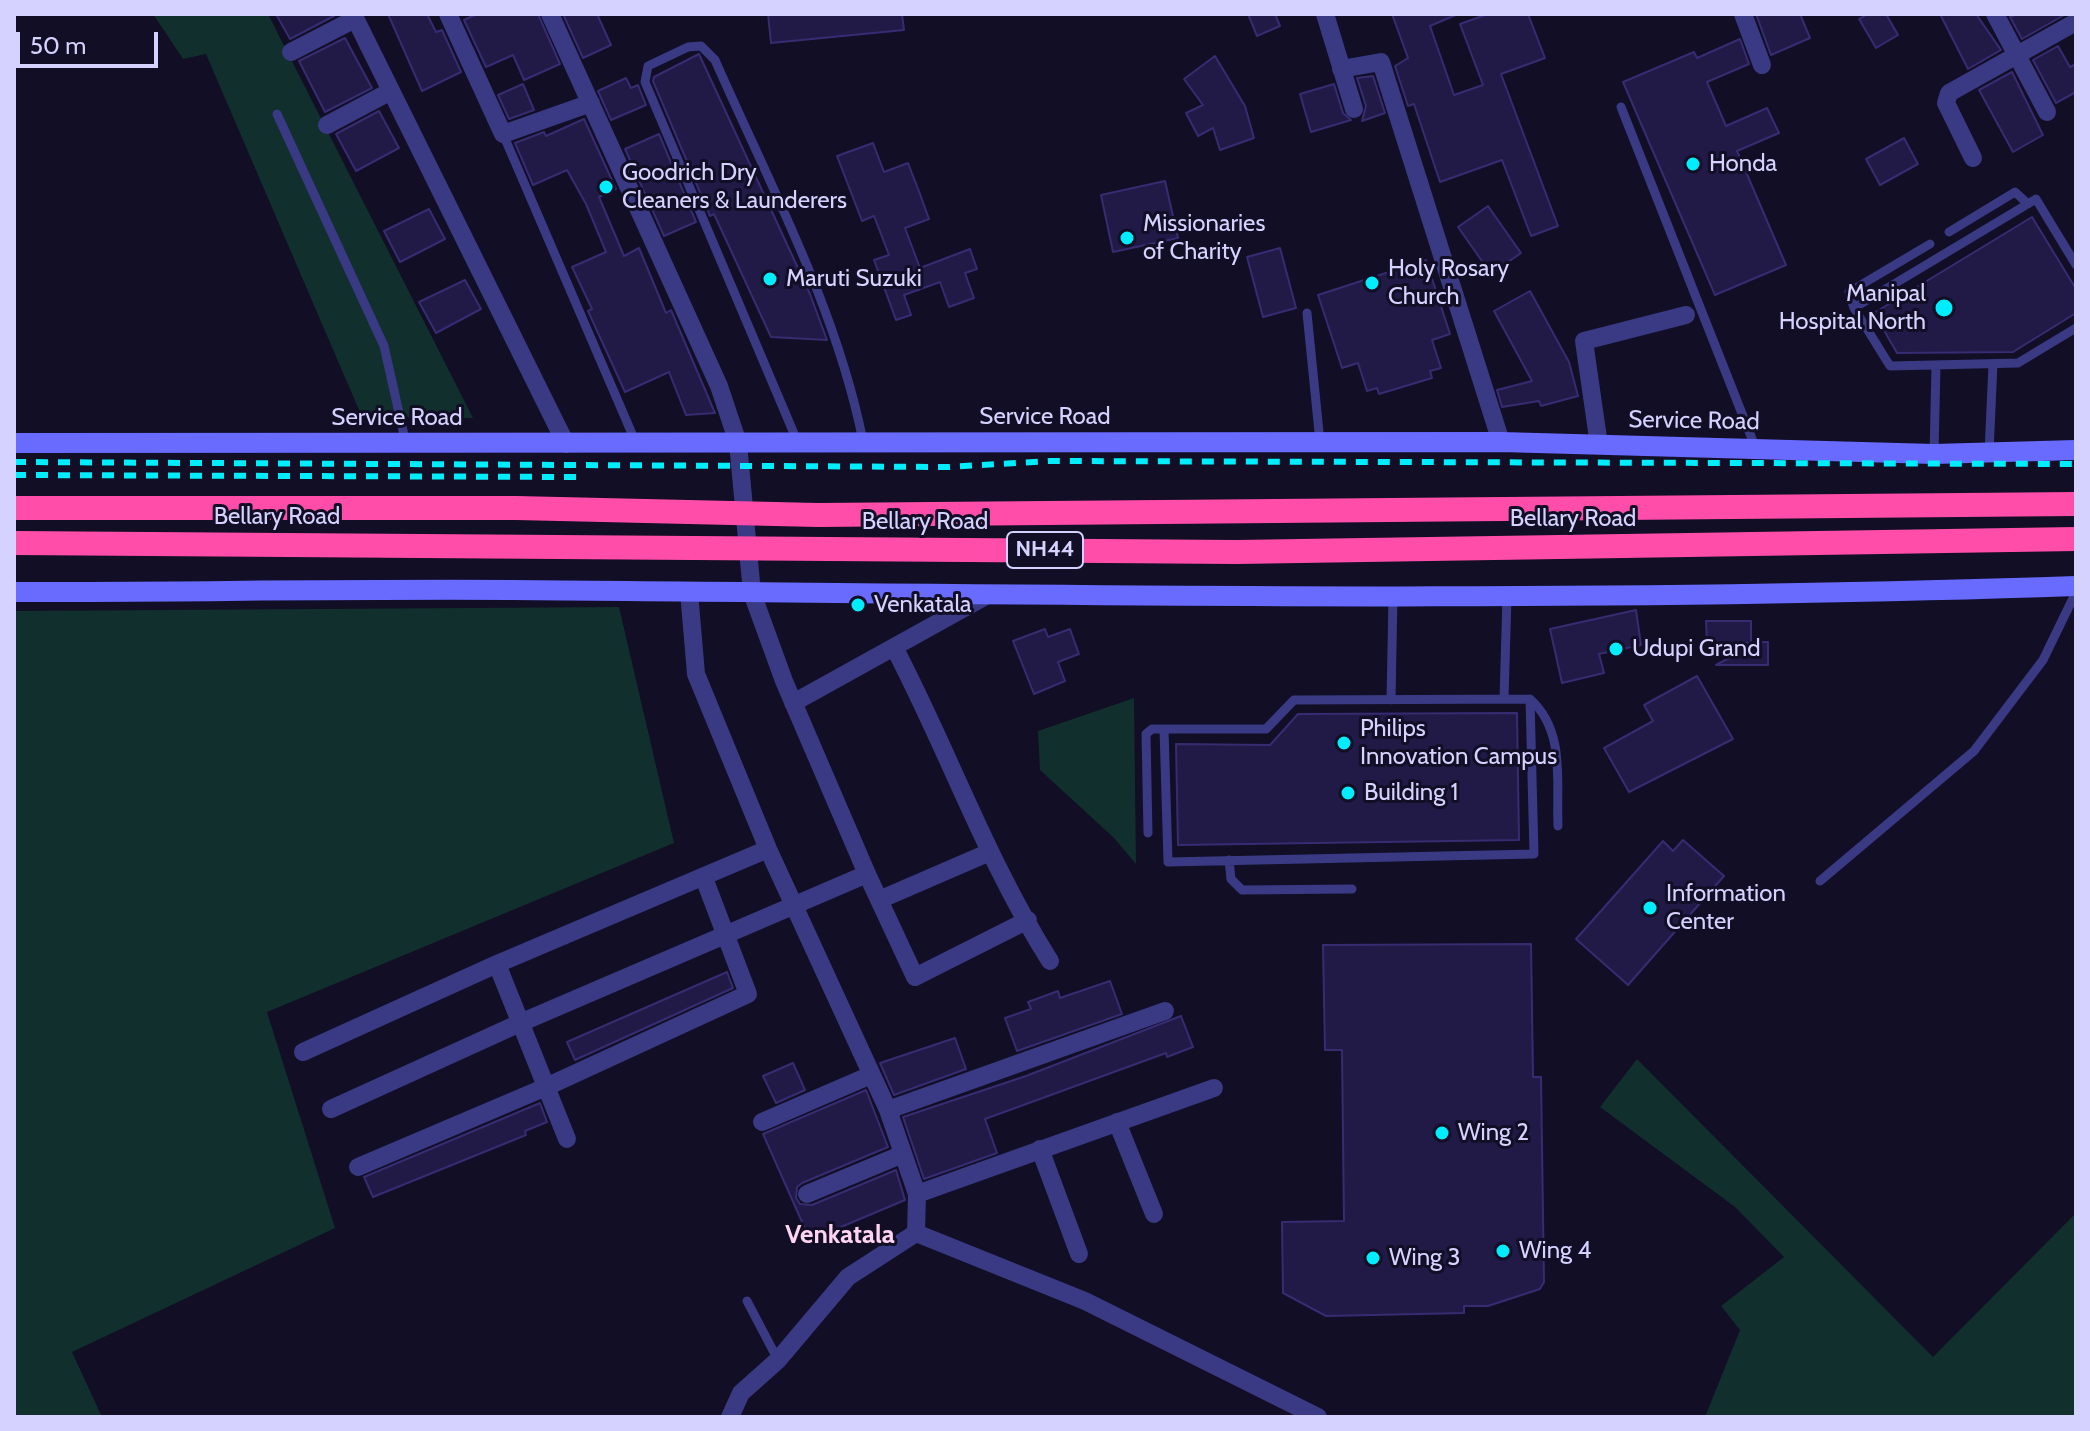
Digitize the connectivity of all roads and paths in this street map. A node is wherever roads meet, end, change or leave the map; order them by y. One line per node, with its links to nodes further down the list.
1 (448, 14): 19 (street)
2 (550, 14): 13 (street)
3 (1325, 14): 11 (street)
4 (1743, 14): 10 (street)
5 (1995, 14): 9 (street)
6 (354, 16): 8 (street); 12 (street)
7 (2076, 22): 9 (street)
8 (291, 52)
9 (2015, 54): 16 (street); 20 (street)
10 (1762, 65)
11 (1341, 69): 15 (street); 32 (street)
12 (391, 91): 18 (street); 39 (street)
13 (591, 103): 19 (street); 35 (street)
14 (1621, 107): 41 (lane)
15 (1354, 109)
16 (2047, 112)
17 (277, 114): 38 (lane)
18 (327, 125)
19 (503, 134): 34 (lane)
20 (1973, 158)
21 (2028, 204): 22 (lane); 24 (lane); 25 (lane)
22 (1949, 232)
23 (1930, 244): 25 (lane)
24 (2076, 265)
25 (1854, 308): 30 (lane)
26 (1307, 313): 31 (lane)
27 (1686, 315): 40 (street)
28 (2076, 328): 29 (lane)
29 (1993, 364): 30 (lane); 43 (lane)
30 (1936, 365): 44 (lane)
31 (1320, 442): 32 (main road, Service Road); 37 (main road, Service Road)
32 (1501, 442): 40 (main road, Service Road)
33 (14, 443): 38 (main road, Service Road)
34 (636, 443): 35 (main road, Service Road); 39 (main road, Service Road)
35 (738, 443): 36 (main road, Service Road); 52 (street)
36 (798, 443): 37 (main road, Service Road); 37 (lane)
37 (863, 443)
38 (406, 444): 39 (main road, Service Road)
39 (566, 444)
40 (1599, 445): 41 (main road, Service Road)
41 (1756, 449): 44 (main road, Service Road)
42 (2076, 450): 43 (main road, Service Road)
43 (1989, 452): 44 (main road, Service Road)
44 (1934, 454)
45 (2076, 504): 46 (highway, Bellary Road / NH44, bridge)
46 (14, 508)
47 (2076, 539): 48 (highway, Bellary Road / NH44, bridge)
48 (14, 543)
49 (2076, 589): 55 (main road); 69 (lane)
50 (14, 592): 51 (main road)
51 (689, 592): 52 (main road); 64 (street)
52 (752, 593): 53 (main road); 60 (street)
53 (986, 596): 54 (main road); 56 (street)
54 (1393, 596): 55 (main road); 59 (lane)
55 (1507, 596): 57 (lane)
56 (894, 647): 60 (street); 65 (street)
57 (1504, 699): 58 (lane); 59 (lane)
58 (1530, 699): 62 (lane); 66 (lane)
59 (1391, 700): 61 (lane)
60 (793, 703): 67 (street)
61 (1164, 729): 63 (lane); 66 (lane)
62 (1558, 826)
63 (1148, 833)
64 (768, 849): 68 (street); 72 (street)
65 (990, 852): 71 (street); 73 (street)
66 (1229, 860): 70 (lane)
67 (867, 874): 71 (street); 72 (street)
68 (704, 878): 74 (street); 76 (street)
69 (1820, 881)
70 (1352, 889)
71 (879, 900): 73 (street)
72 (795, 906): 74 (street); 80 (street)
73 (1028, 920): 75 (street)
74 (726, 936): 78 (street); 81 (street)
75 (1050, 961)
76 (497, 964): 78 (street); 79 (street)
77 (1165, 1011): 84 (street)
78 (520, 1023): 81 (street); 83 (street)
79 (303, 1052)
80 (871, 1075): 84 (street); 85 (street)
81 (546, 1087): 87 (street); 90 (street)
82 (1214, 1088): 86 (street)
83 (331, 1109)
84 (888, 1110): 89 (street)
85 (762, 1122)
86 (1117, 1122): 88 (street); 93 (street)
87 (567, 1139)
88 (1040, 1149): 92 (street); 95 (street)
89 (903, 1154): 91 (street); 92 (street)
90 (358, 1167)
91 (807, 1194)
92 (917, 1194): 94 (street)
93 (1154, 1214)
94 (916, 1233): 97 (street); 99 (street)
95 (1079, 1254)
96 (747, 1301): 97 (lane)
97 (778, 1360): 98 (street)
98 (730, 1417)
99 (1318, 1417)

